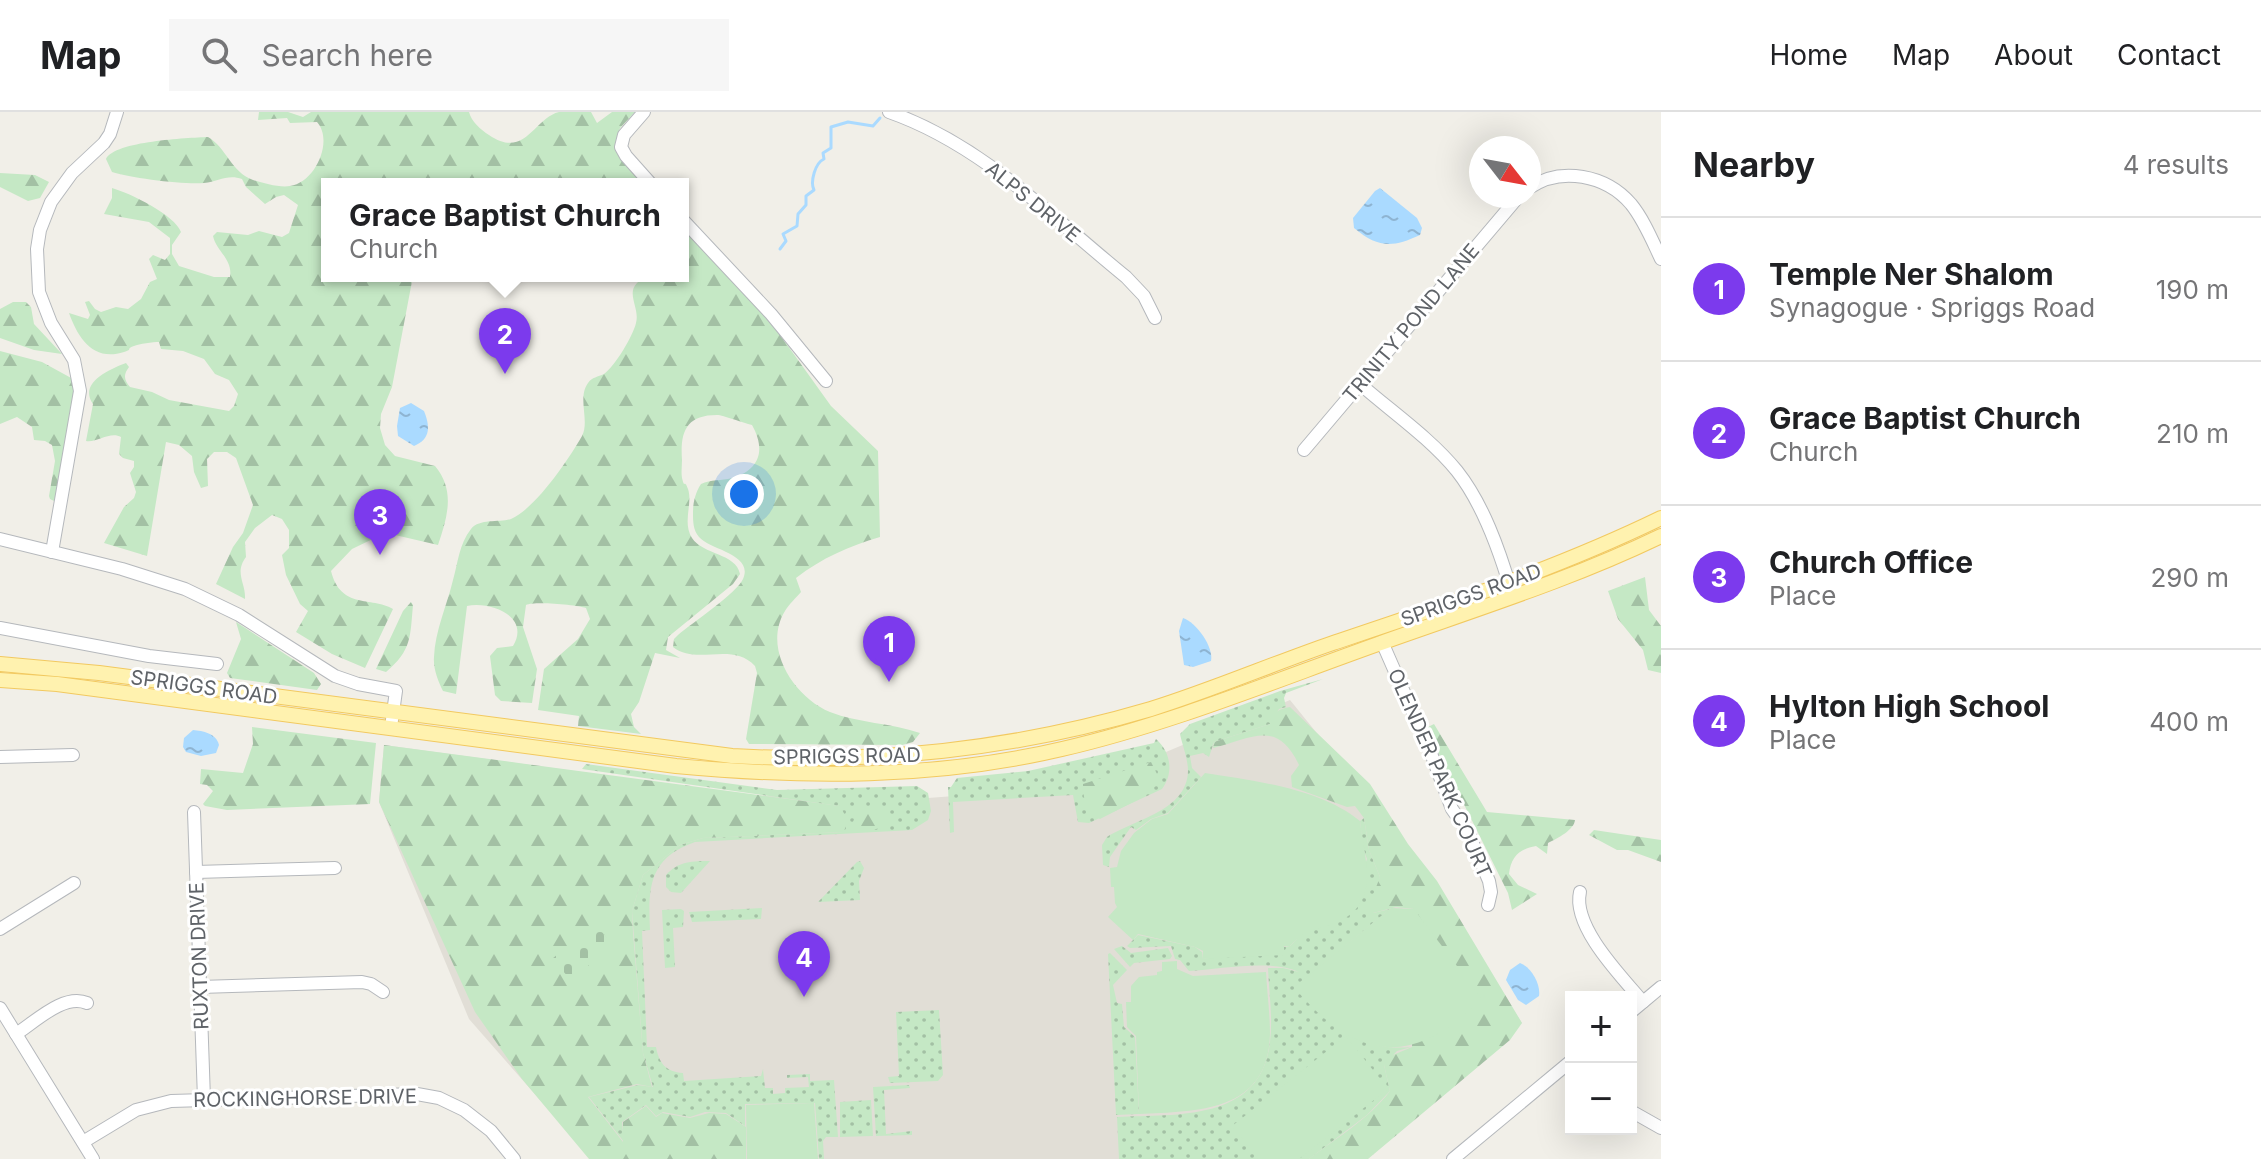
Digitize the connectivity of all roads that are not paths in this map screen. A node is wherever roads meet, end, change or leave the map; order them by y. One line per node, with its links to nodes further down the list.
1 (117, 112): 16 (street)
2 (644, 112): 4 (street)
3 (889, 112): 9 (street, ALPS DRIVE)
4 (646, 178)
5 (1541, 181): 8 (street)
6 (1509, 208): 11 (street, TRINITY POND LANE)
7 (689, 226): 10 (street)
8 (1661, 259)
9 (1155, 318)
10 (826, 381)
11 (1360, 384): 12 (street, TRINITY POND LANE); 17 (street)
12 (1304, 450)
13 (1661, 518): 17 (main road, SPRIGGS ROAD)
14 (1661, 536): 17 (main road, SPRIGGS ROAD)
15 (0, 539): 16 (street)
16 (52, 552): 23 (street)
17 (1511, 589): 19 (main road, SPRIGGS ROAD); 23 (main road, SPRIGGS ROAD)
18 (0, 628): 21 (street)
19 (1382, 642): 23 (main road, SPRIGGS ROAD); 31 (street, OLENDER PARK COURT)
20 (0, 664): 23 (main road, SPRIGGS ROAD)
21 (217, 664)
22 (0, 680): 23 (main road, SPRIGGS ROAD)
23 (392, 720)
24 (73, 755): 25 (street)
25 (0, 757)
26 (194, 812): 28 (street, RUXTON DRIVE)
27 (335, 868): 28 (street)
28 (196, 872): 33 (street, RUXTON DRIVE)
29 (74, 883): 32 (street)
30 (1580, 892): 36 (street)
31 (1488, 905)
32 (0, 929)
33 (200, 987): 35 (street); 42 (street, RUXTON DRIVE)
34 (1661, 987): 36 (street)
35 (383, 992)
36 (1643, 1002): 38 (street)
37 (87, 1003): 40 (street)
38 (1637, 1007)
39 (0, 1008): 40 (street)
40 (16, 1034): 45 (street)
41 (1569, 1063): 48 (street)
42 (204, 1099): 45 (street, ROCKINGHORSE DRIVE); 47 (street, ROCKINGHORSE DRIVE)
43 (1637, 1114): 44 (street)
44 (1661, 1128)
45 (83, 1142): 46 (street)
46 (93, 1159)
47 (514, 1159)
48 (1453, 1159)

